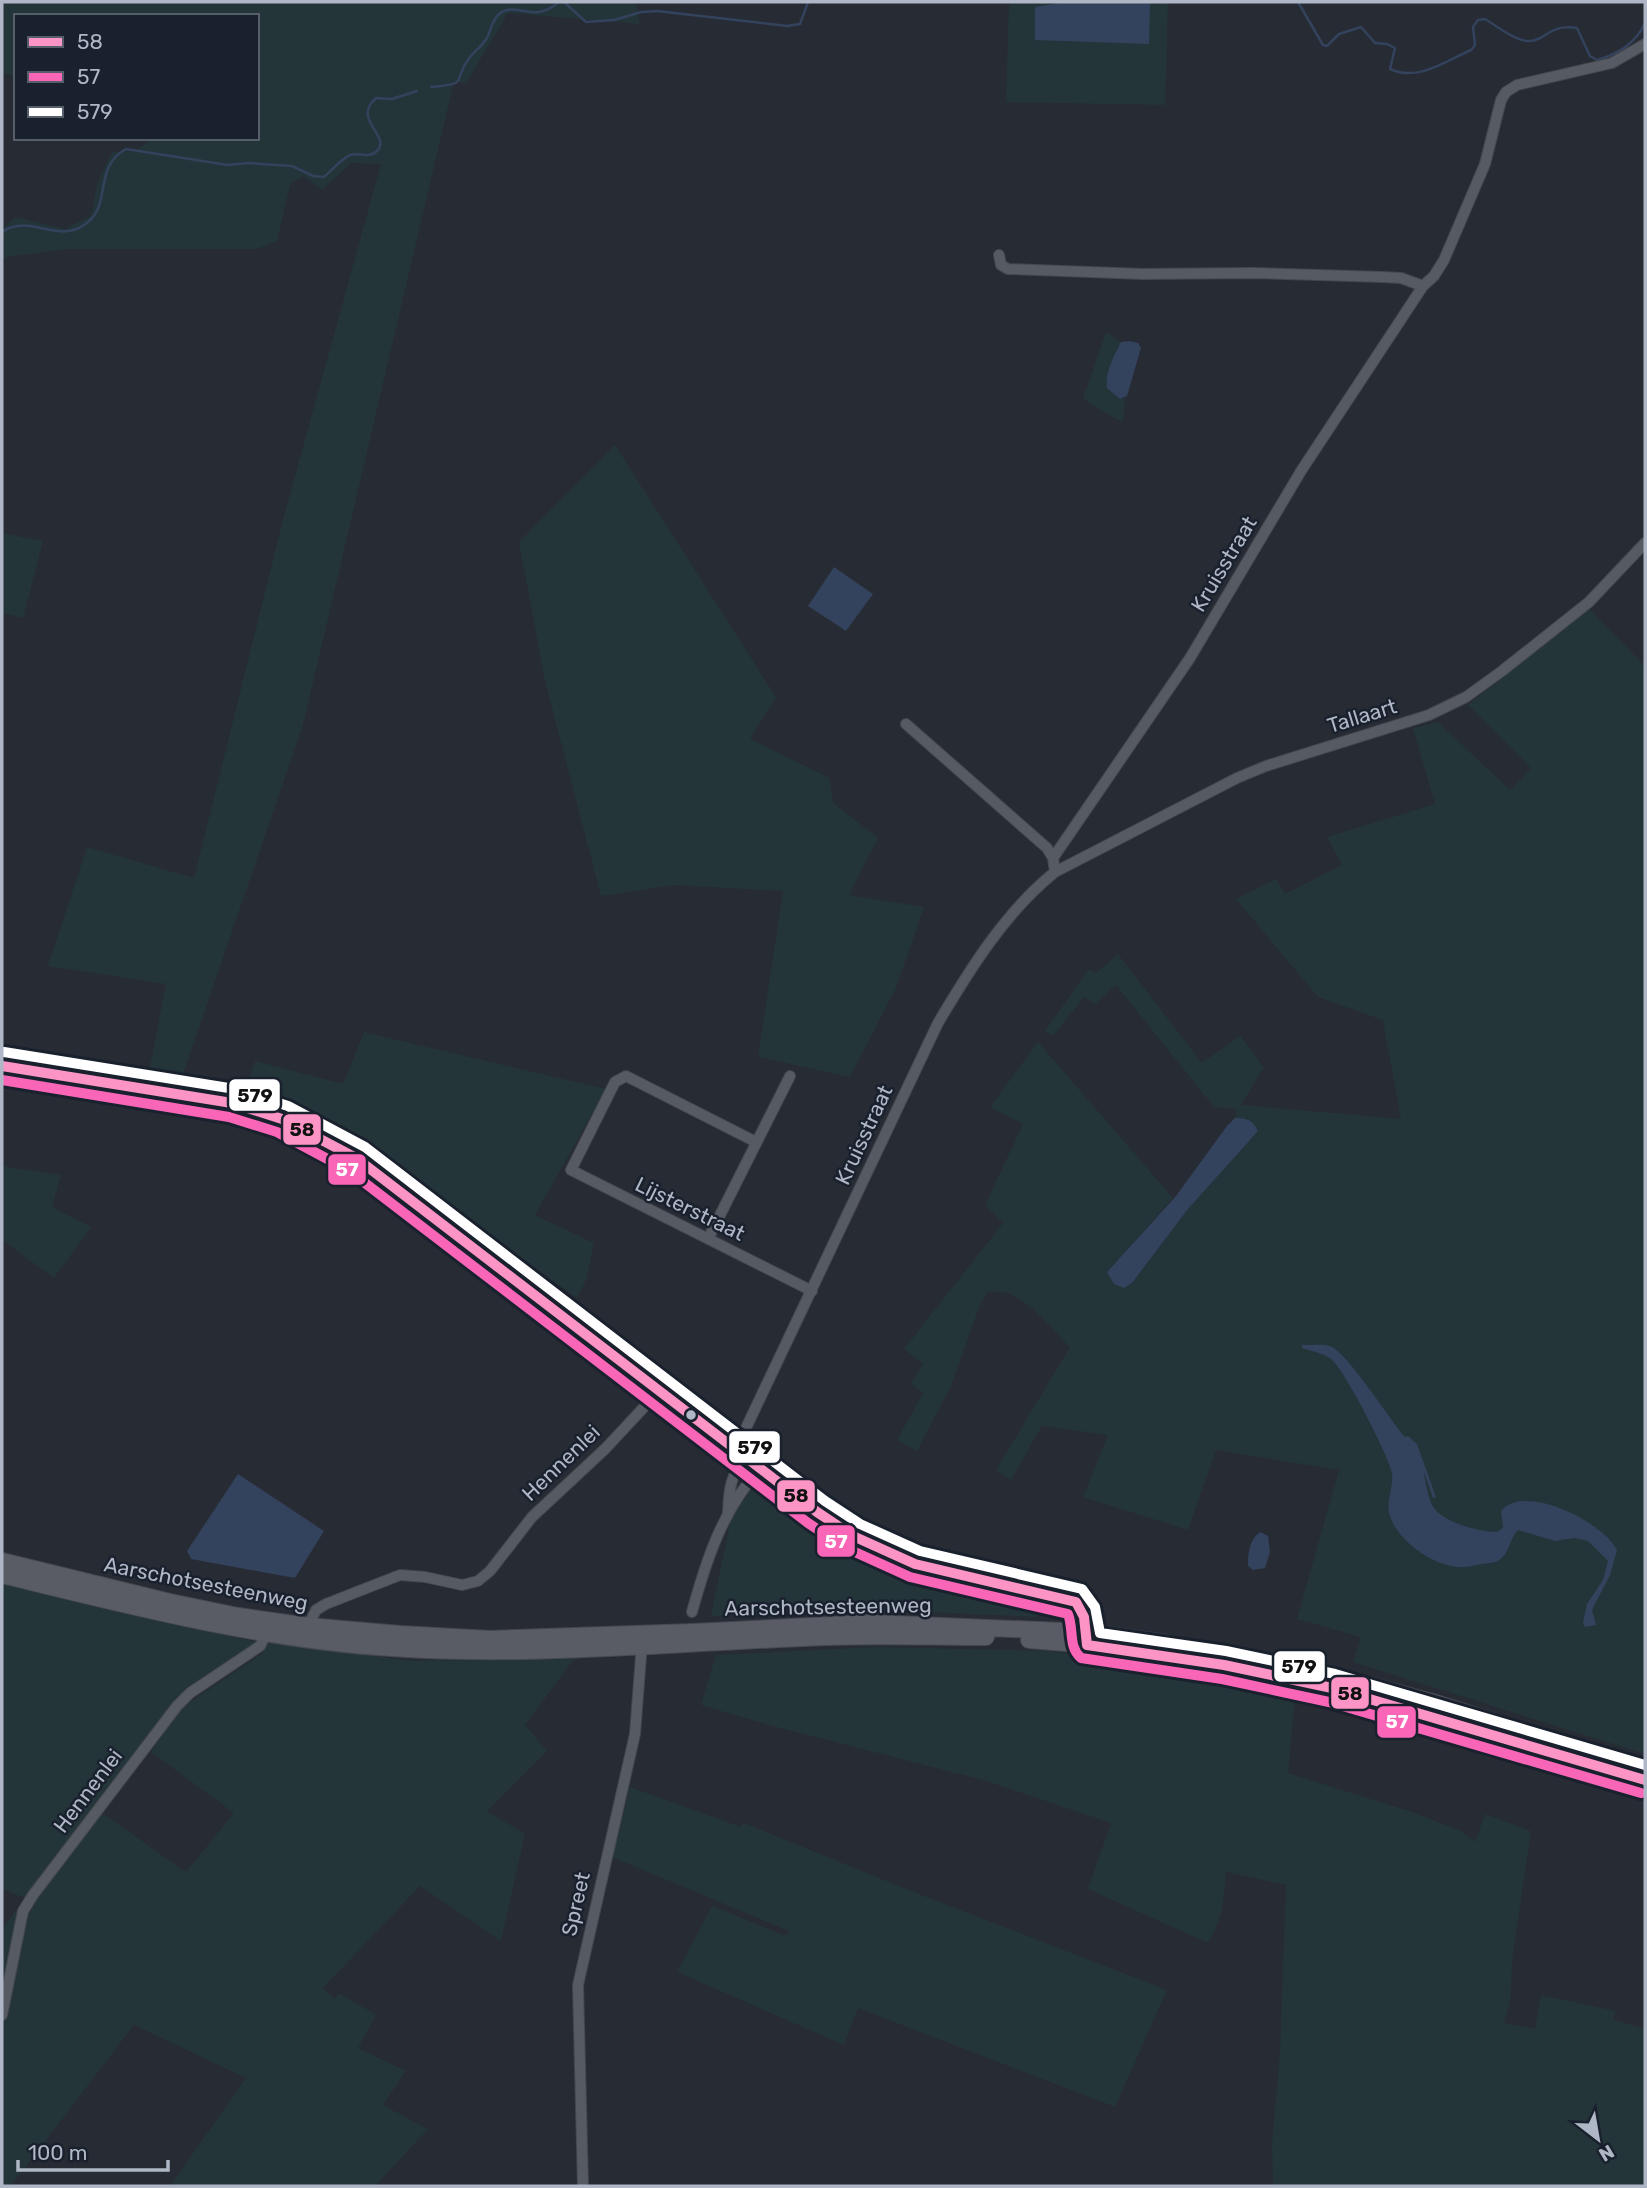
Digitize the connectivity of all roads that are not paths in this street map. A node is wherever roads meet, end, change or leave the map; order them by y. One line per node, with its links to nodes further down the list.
1 (1645, 44): 3 (street, Kruisstraat)
2 (999, 255): 3 (street)
3 (1423, 286): 6 (street, Kruisstraat)
4 (1645, 543): 7 (street, Tallaart)
5 (906, 724): 6 (street)
6 (1053, 858): 7 (street)
7 (1055, 872): 12 (street, Kruisstraat)
8 (2, 1066): 13 (street)
9 (790, 1076): 10 (street)
10 (756, 1142): 11 (street); 11 (street, Lijsterstraat)
11 (708, 1239): 12 (street, Lijsterstraat)
12 (812, 1291): 14 (street, Kruisstraat)
13 (660, 1390): 14 (street); 21 (street, Hennenlei)
14 (737, 1450): 15 (street)
15 (748, 1460): 16 (street); 17 (street)
16 (760, 1469): 17 (street); 23 (street)
17 (728, 1513): 20 (street)
18 (2, 1561): 21 (main road, Aarschotsesteenweg)
19 (2, 1575): 22 (main road, Aarschotsesteenweg)
20 (692, 1612)
21 (307, 1626): 24 (main road, Aarschotsesteenweg)
22 (267, 1632): 24 (main road, Aarschotsesteenweg); 28 (street, Hennenlei)
23 (1086, 1639): 24 (main road, Aarschotsesteenweg); 25 (main road, Aarschotsesteenweg)
24 (642, 1640): 29 (street, Spreet)
25 (1180, 1652): 26 (main road, Aarschotsesteenweg); 27 (main road, Aarschotsesteenweg)
26 (1645, 1770)
27 (1645, 1780)
28 (2, 2015)
29 (583, 2186)

